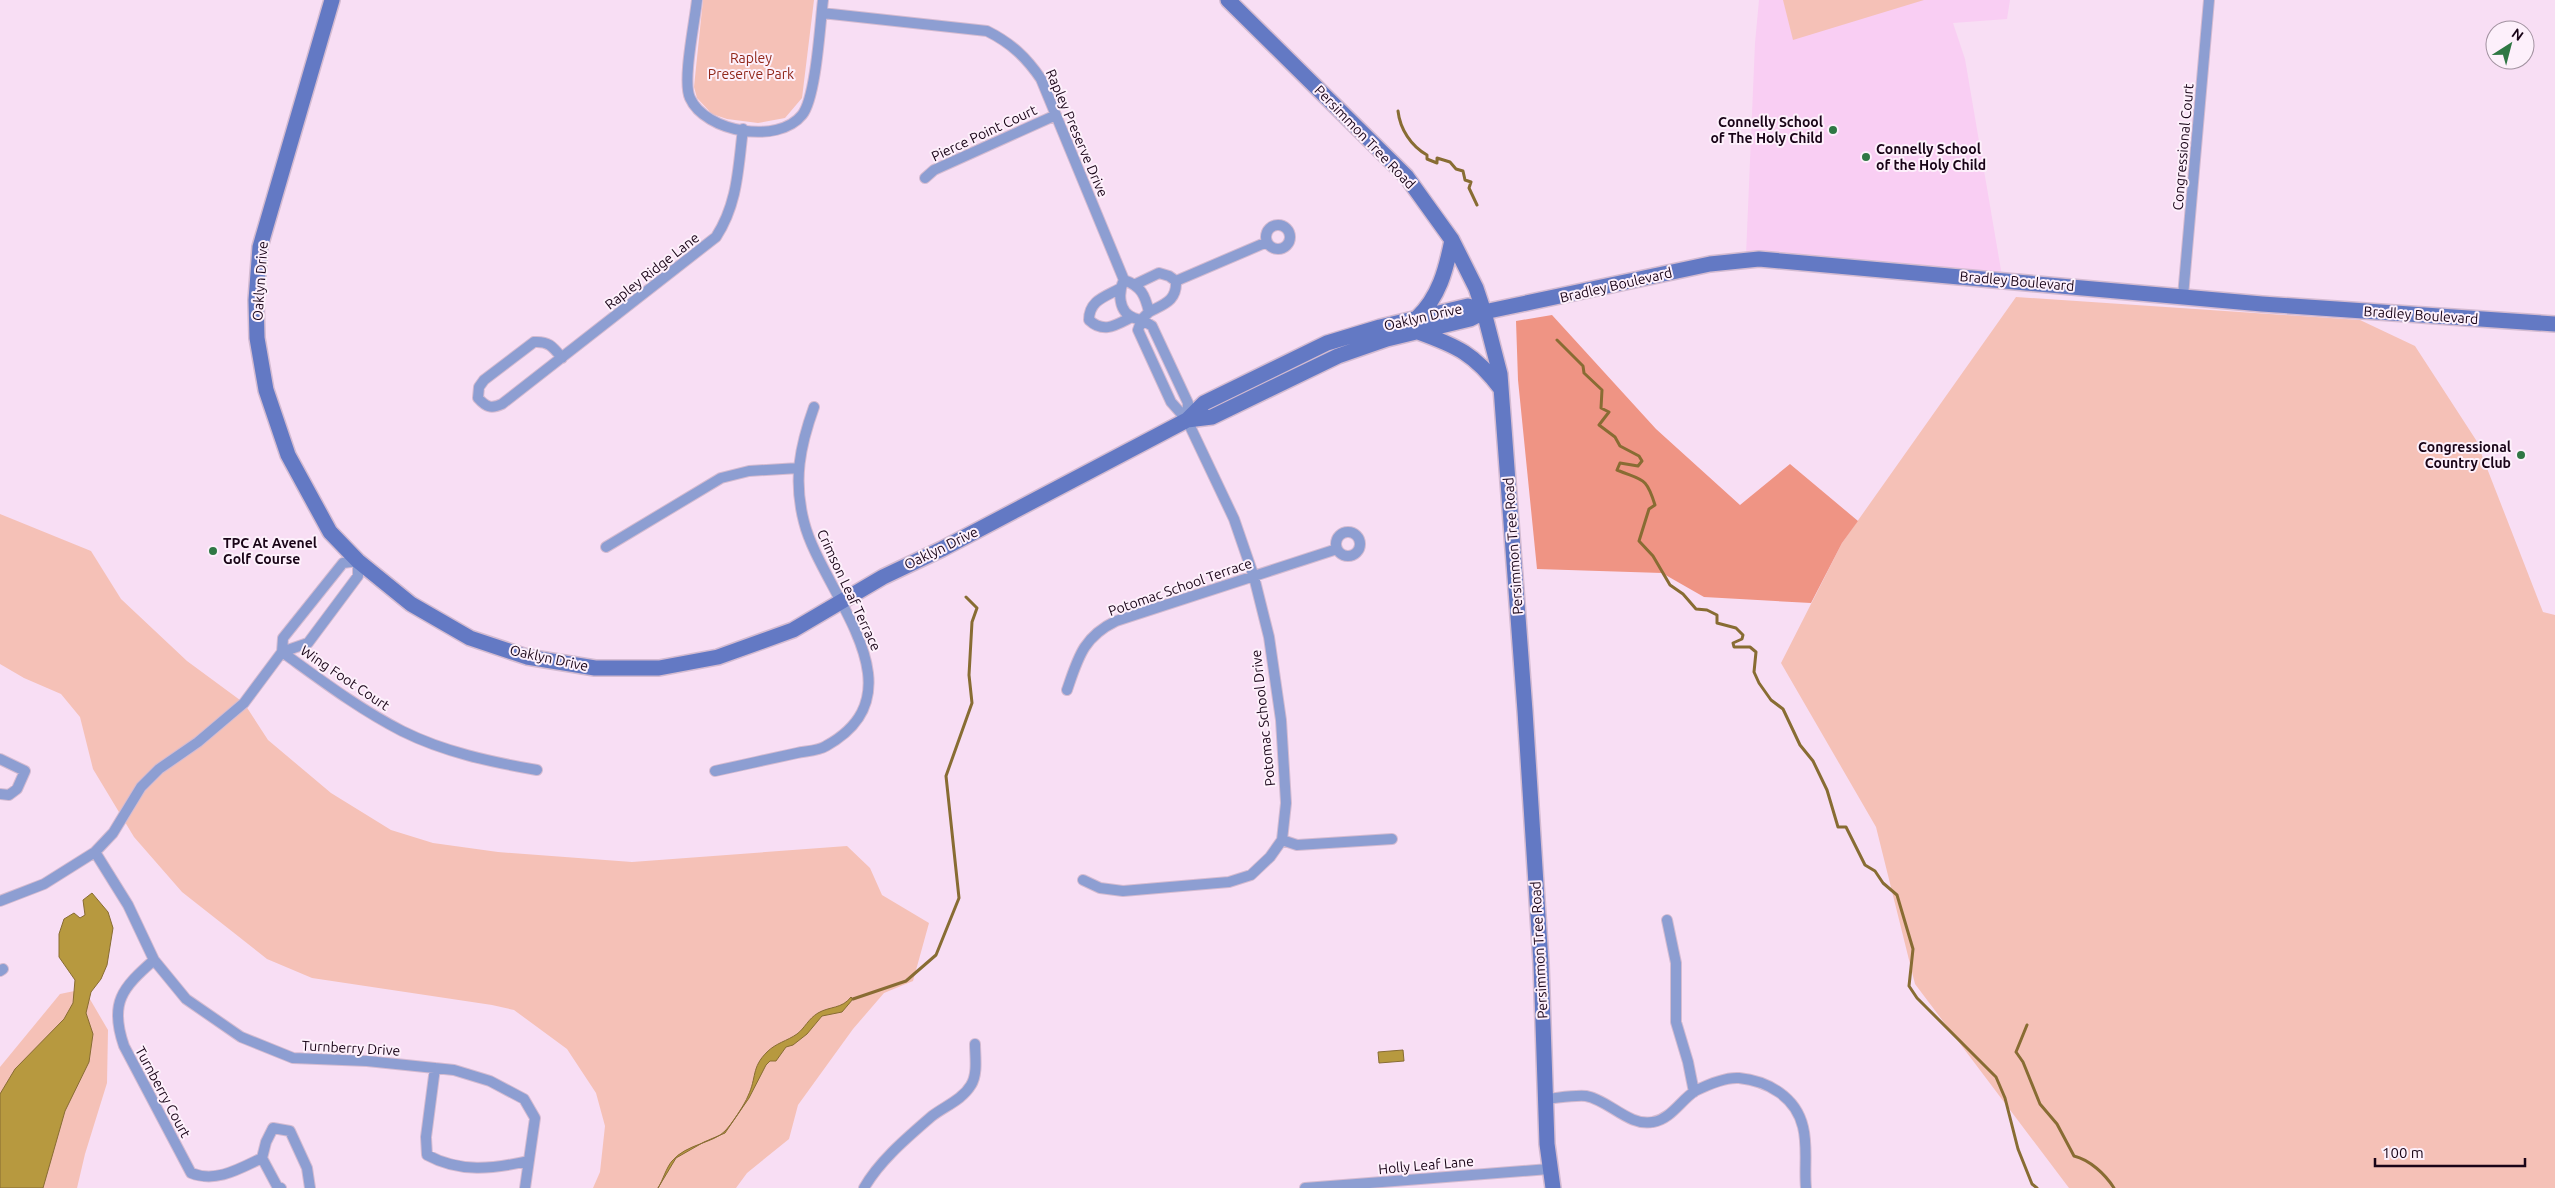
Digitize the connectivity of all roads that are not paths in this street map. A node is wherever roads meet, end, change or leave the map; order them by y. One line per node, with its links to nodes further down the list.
1 (332, 0): 27 (main road, Oaklyn Drive)
2 (697, 0): 8 (street)
3 (823, 0): 6 (street)
4 (1228, 0): 10 (main road, Persimmon Tree Road)
5 (2209, 0): 15 (street, Congressional Court)
6 (822, 12): 7 (street, Rapley Preserve Drive); 8 (street)
7 (1056, 115): 9 (street, Pierce Point Court); 14 (street, Rapley Preserve Drive)
8 (743, 129): 20 (street, Rapley Ridge Lane)
9 (925, 178)
10 (1452, 240): 16 (main road, Persimmon Tree Road); 19 (main road)
11 (1267, 242): 12 (street)
12 (1176, 281): 13 (street); 17 (street)
13 (1136, 284): 14 (street); 17 (street, Rapley Preserve Drive)
14 (1122, 285): 17 (street, Rapley Preserve Drive); 17 (street)
15 (2183, 296): 16 (main road, Bradley Boulevard); 18 (main road, Bradley Boulevard)
16 (1484, 312): 19 (main road, Oaklyn Drive); 21 (main road, Persimmon Tree Road)
17 (1141, 316): 23 (street, Rapley Preserve Drive); 23 (street, Rapley Preserve Drive)
18 (2555, 324)
19 (1417, 325): 21 (main road); 23 (main road, Oaklyn Drive)
20 (562, 358): 20 (street, Rapley Ridge Lane)
21 (1501, 389): 46 (main road, Persimmon Tree Road)
22 (814, 407): 24 (street, Crimson Leaf Terrace)
23 (1187, 420): 28 (street, Potomac School Drive); 29 (main road, Oaklyn Drive)
24 (799, 468): 25 (street); 29 (street, Crimson Leaf Terrace)
25 (606, 547)
26 (1337, 549): 28 (street, Potomac School Terrace)
27 (358, 561): 29 (main road, Oaklyn Drive); 30 (street); 30 (street)
28 (1254, 576): 31 (street, Potomac School Terrace); 37 (street, Potomac School Drive)
29 (841, 600): 34 (street, Crimson Leaf Terrace)
30 (282, 652): 33 (street, Wing Foot Court); 38 (street)
31 (1067, 690)
32 (0, 759): 35 (street)
33 (537, 770)
34 (715, 771)
35 (0, 794)
36 (1392, 839): 37 (street)
37 (1282, 840): 39 (street)
38 (95, 852): 40 (street); 42 (street, Turnberry Drive)
39 (1083, 880)
40 (0, 901)
41 (1667, 920): 45 (street)
42 (154, 960): 44 (street, Turnberry Drive); 47 (street, Turnberry Court)
43 (975, 1044): 53 (street)
44 (435, 1068): 48 (street, Turnberry Drive); 48 (street)
45 (1694, 1092): 46 (street); 56 (street)
46 (1545, 1099): 49 (main road, Persimmon Tree Road)
47 (262, 1158): 50 (street); 51 (street)
48 (528, 1161): 52 (street, Turnberry Drive)
49 (1548, 1169): 54 (street, Holly Leaf Lane); 55 (main road, Persimmon Tree Road)
50 (281, 1188)
51 (310, 1188)
52 (525, 1188)
53 (864, 1188)
54 (1305, 1188)
55 (1552, 1188)
56 (1806, 1188)

